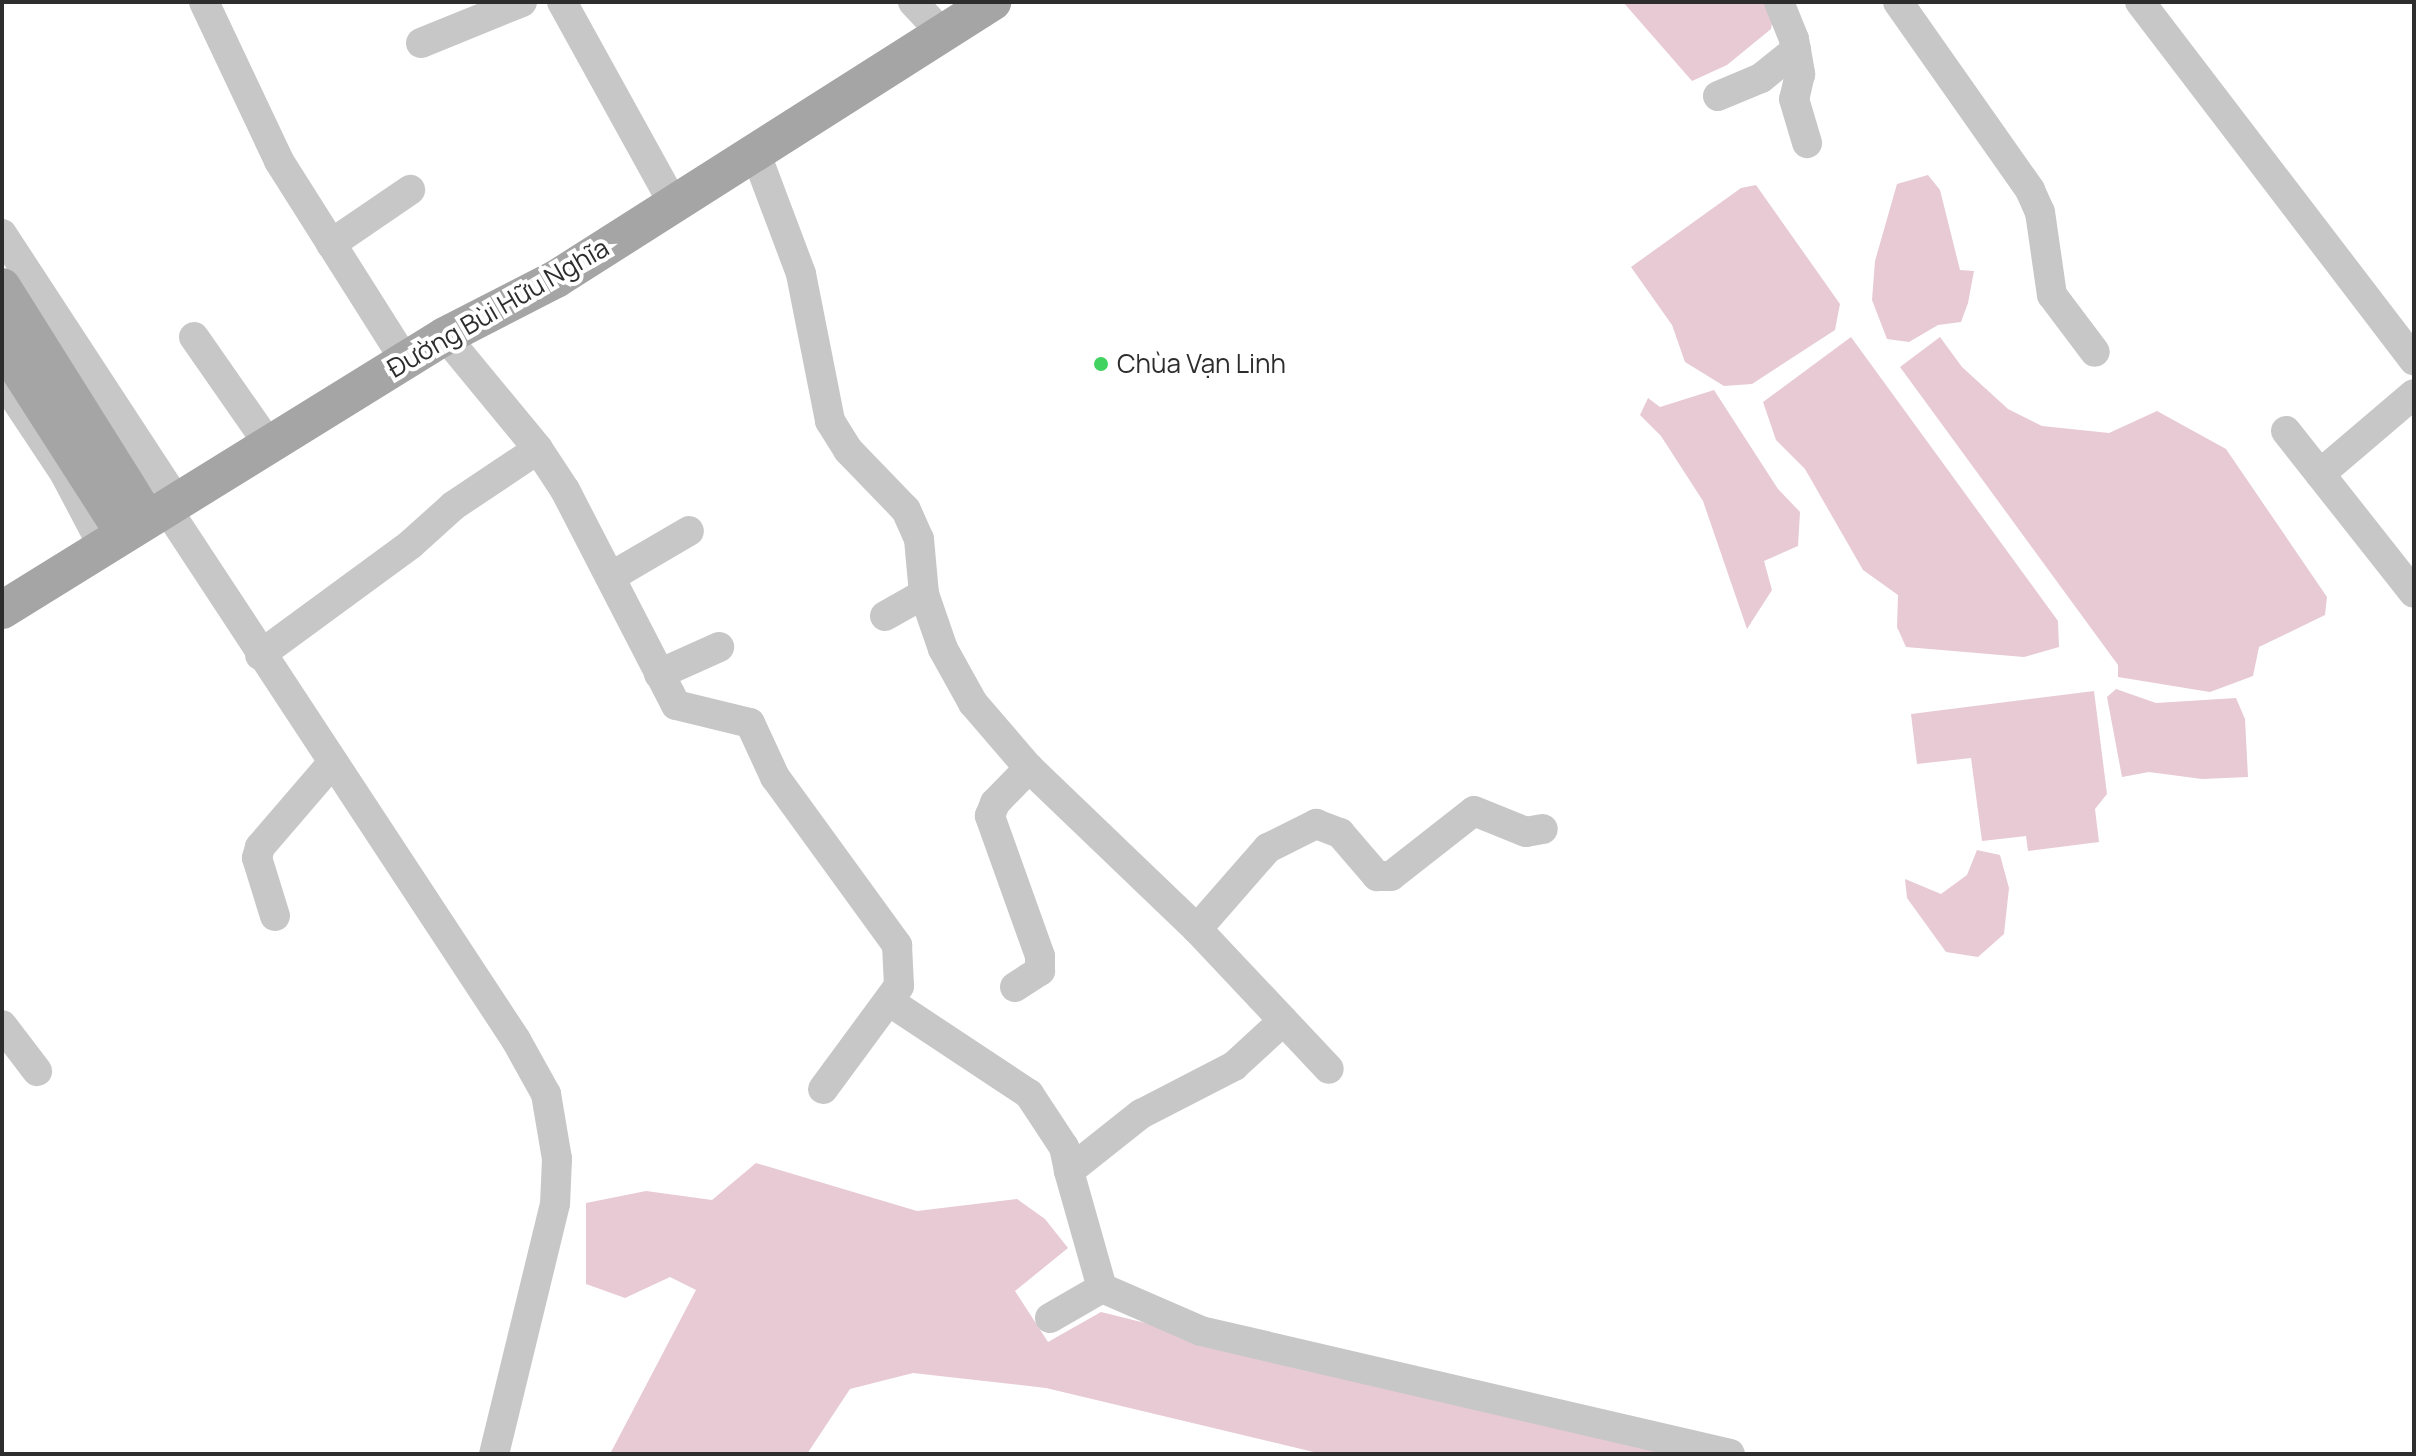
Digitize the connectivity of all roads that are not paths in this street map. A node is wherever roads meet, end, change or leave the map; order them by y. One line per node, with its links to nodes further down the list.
1 (204, 2): 18 (street)
2 (522, 2): 10 (street)
3 (562, 2): 16 (street)
4 (913, 2): 9 (street)
5 (992, 2): 9 (main road, Đường Bùi Hữu Nghĩa)
6 (1779, 2): 11 (street)
7 (1898, 2): 23 (street)
8 (2140, 2): 25 (street)
9 (940, 31): 14 (main road, Đường Bùi Hữu Nghĩa)
10 (421, 43)
11 (1796, 50): 12 (street); 13 (street)
12 (1718, 96)
13 (1807, 143)
14 (756, 154): 16 (main road, Đường Bùi Hữu Nghĩa); 36 (street)
15 (410, 190): 18 (street)
16 (673, 203): 20 (main road, Đường Bùi Hữu Nghĩa)
17 (2, 234): 32 (street)
18 (331, 244): 24 (street)
19 (2, 287): 32 (main road)
20 (445, 336): 24 (main road, Đường Bùi Hữu Nghĩa); 30 (street)
21 (194, 337): 29 (street)
22 (2, 343): 32 (main road)
23 (2095, 352)
24 (405, 360): 29 (main road, Đường Bùi Hữu Nghĩa)
25 (2414, 360)
26 (2, 379): 32 (street)
27 (2414, 394): 31 (street)
28 (2286, 431): 31 (street)
29 (268, 443): 32 (main road, Đường Bùi Hữu Nghĩa)
30 (538, 449): 34 (street); 40 (street)
31 (2320, 474): 35 (street)
32 (143, 521): 37 (main road, Đường Bùi Hữu Nghĩa); 40 (street)
33 (689, 531): 34 (street)
34 (612, 576): 41 (street)
35 (2414, 593)
36 (924, 594): 38 (street); 43 (street)
37 (2, 610)
38 (885, 616)
39 (719, 647): 41 (street)
40 (260, 655): 42 (street)
41 (659, 674): 48 (street)
42 (333, 762): 45 (street); 57 (street)
43 (1029, 768): 46 (street); 47 (street)
44 (1543, 829): 46 (street)
45 (275, 916)
46 (1197, 929): 49 (street)
47 (1015, 987)
48 (890, 1002): 53 (street); 54 (street)
49 (1283, 1021): 51 (street); 54 (street)
50 (2, 1025): 52 (street)
51 (1329, 1069)
52 (37, 1071)
53 (823, 1089)
54 (1069, 1171): 55 (street)
55 (1102, 1288): 56 (street); 58 (street)
56 (1050, 1318)
57 (494, 1454)
58 (1730, 1454)

